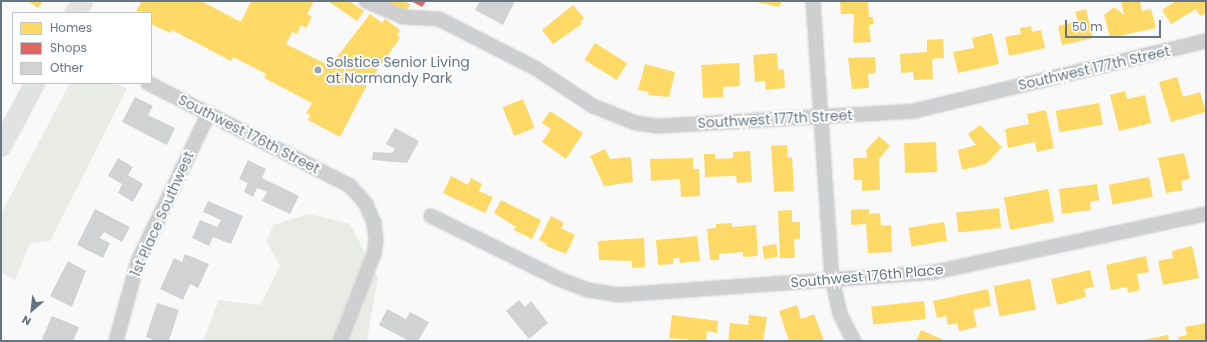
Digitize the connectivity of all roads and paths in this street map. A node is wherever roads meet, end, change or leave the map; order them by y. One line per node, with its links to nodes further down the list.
1 (83, 1): 4 (main road)
2 (366, 1): 9 (street, Southwest 177th Street)
3 (813, 1): 9 (street)
4 (76, 12)
5 (1206, 41): 9 (street, Southwest 177th Street)
6 (35, 84): 10 (main road)
7 (150, 84): 8 (street, Southwest 176th Street)
8 (209, 113): 14 (street, 1st Place Southwest); 15 (street, Southwest 176th Street)
9 (821, 118): 13 (street)
10 (1, 148)
11 (1206, 214): 13 (street, Southwest 176th Place)
12 (431, 216): 13 (street, Southwest 176th Place)
13 (832, 279): 16 (street)
14 (116, 341)
15 (340, 341)
16 (854, 341)

